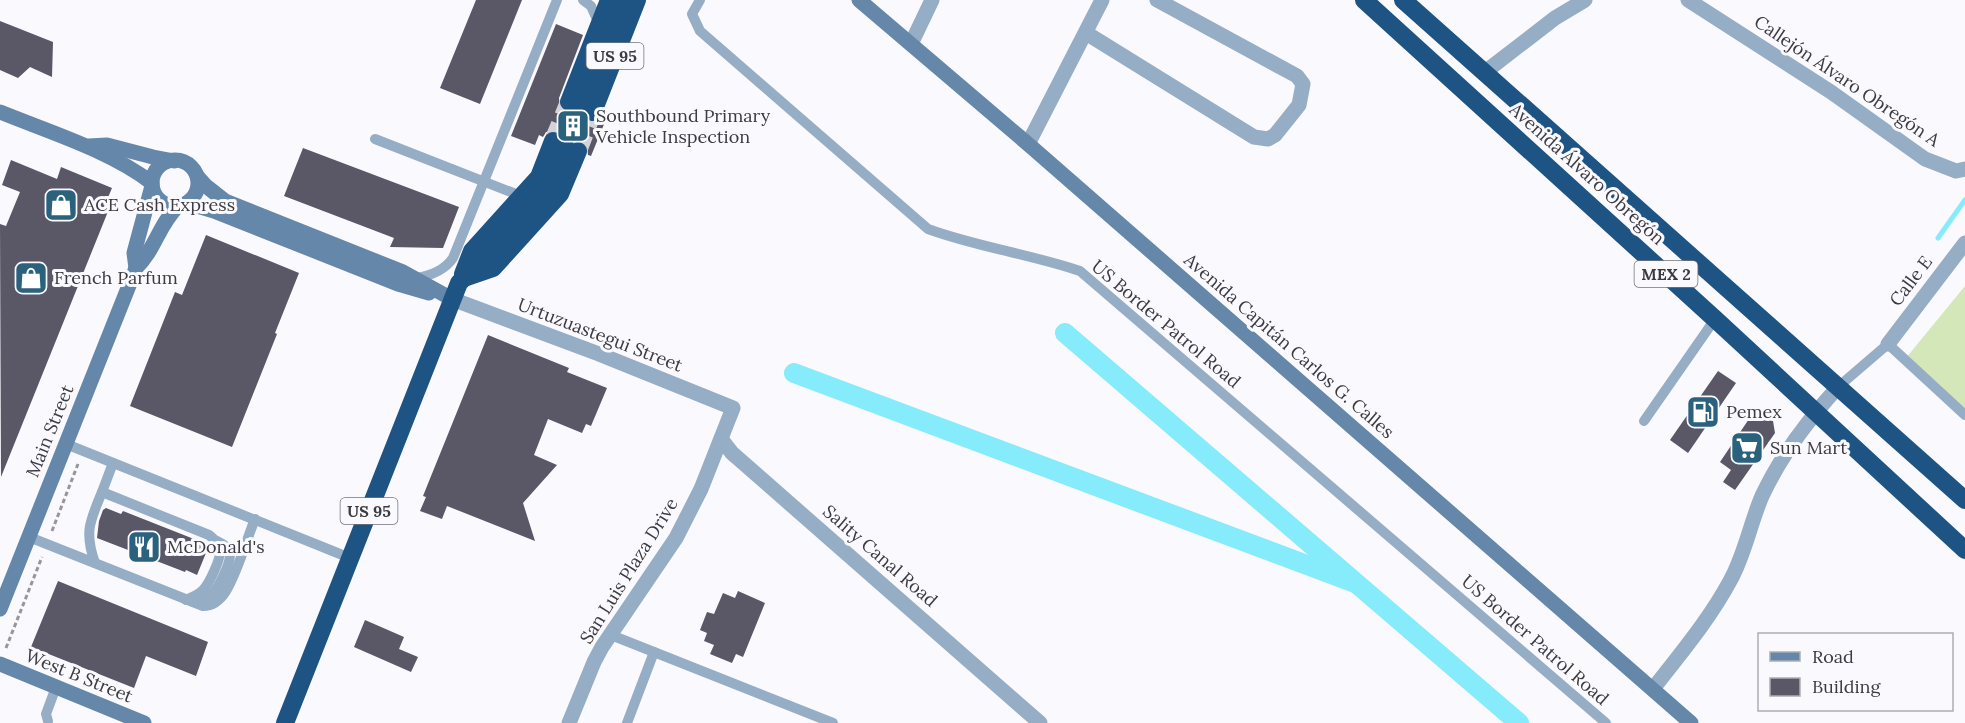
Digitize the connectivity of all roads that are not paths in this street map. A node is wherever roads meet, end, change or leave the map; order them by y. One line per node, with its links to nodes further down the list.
1 (557, 0): 30 (lane)
2 (583, 0): 15 (lane)
3 (609, 0): 15 (highway, US 95)
4 (623, 0): 17 (highway, US 95)
5 (637, 0): 19 (highway, US 95)
6 (700, 0): 68 (lane, US Border Patrol Road)
7 (859, 0): 18 (main road, Avenida Capitán Carlos G. Calles)
8 (932, 0): 18 (street)
9 (1101, 0): 16 (street)
10 (1157, 0): 16 (street)
11 (1364, 0): 38 (highway, Avenida Álvaro Obregón / MEX 2)
12 (1403, 0): 20 (highway, Avenida Álvaro Obregón / MEX 2)
13 (1585, 0): 20 (street)
14 (1688, 0): 28 (street, Callejón Álvaro Obregón A)
15 (599, 24): 17 (lane); 21 (highway, US 95)
16 (1086, 33): 24 (street)
17 (606, 42): 19 (lane); 21 (highway, US 95)
18 (911, 44): 24 (main road, Avenida Capitán Carlos G. Calles)
19 (613, 60): 21 (highway, US 95)
20 (1485, 72): 40 (highway, Avenida Álvaro Obregón / MEX 2)
21 (581, 107)
22 (0, 112): 25 (main road)
23 (375, 139): 30 (lane)
24 (1028, 144): 60 (main road, Avenida Capitán Carlos G. Calles)
25 (86, 146): 27 (main road); 31 (main road)
26 (565, 146): 32 (highway, US 95)
27 (174, 161): 29 (main road); 31 (main road)
28 (1960, 170)
29 (197, 176): 33 (main road); 36 (main road, Urtuzuastegui Street)
30 (484, 182): 32 (lane); 36 (lane)
31 (152, 184): 33 (main road); 35 (main road, Main Street)
32 (536, 202): 37 (highway, US 95)
33 (182, 204): 35 (main road, Main Street); 37 (main road, Urtuzuastegui Street)
34 (1965, 243): 39 (street, Calle E)
35 (136, 268): 45 (main road, Main Street)
36 (415, 278): 37 (main road, Urtuzuastegui Street)
37 (452, 299): 44 (street, Urtuzuastegui Street); 52 (highway, US 95)
38 (1715, 319): 41 (highway, Avenida Álvaro Obregón / MEX 2); 43 (lane)
39 (1888, 344): 40 (lane); 42 (lane)
40 (1838, 387): 41 (street); 48 (highway, Avenida Álvaro Obregón / MEX 2)
41 (1816, 412): 51 (highway, Avenida Álvaro Obregón / MEX 2); 60 (street)
42 (1965, 415)
43 (1644, 421)
44 (721, 439): 56 (street, San Luis Plaza Drive); 67 (street, Sality Canal Road)
45 (66, 444): 46 (lane); 50 (main road, Main Street)
46 (113, 463): 47 (lane); 49 (lane)
47 (102, 492): 53 (lane); 54 (lane)
48 (1965, 500)
49 (255, 519): 52 (lane); 54 (lane)
50 (29, 537): 53 (lane); 55 (main road, Main Street)
51 (1965, 550)
52 (350, 558): 63 (highway, US 95)
53 (95, 563): 54 (lane)
54 (189, 601)
55 (0, 609)
56 (611, 634): 57 (lane); 64 (street, San Luis Plaza Drive)
57 (654, 652): 65 (lane); 66 (lane)
58 (0, 664): 59 (main road, West B Street)
59 (56, 687): 61 (lane); 62 (main road, West B Street)
60 (1653, 689): 69 (main road, Avenida Capitán Carlos G. Calles)
61 (48, 721)
62 (144, 723)
63 (285, 723)
64 (569, 723)
65 (627, 723)
66 (833, 723)
67 (1040, 723)
68 (1606, 723)
69 (1691, 723)

